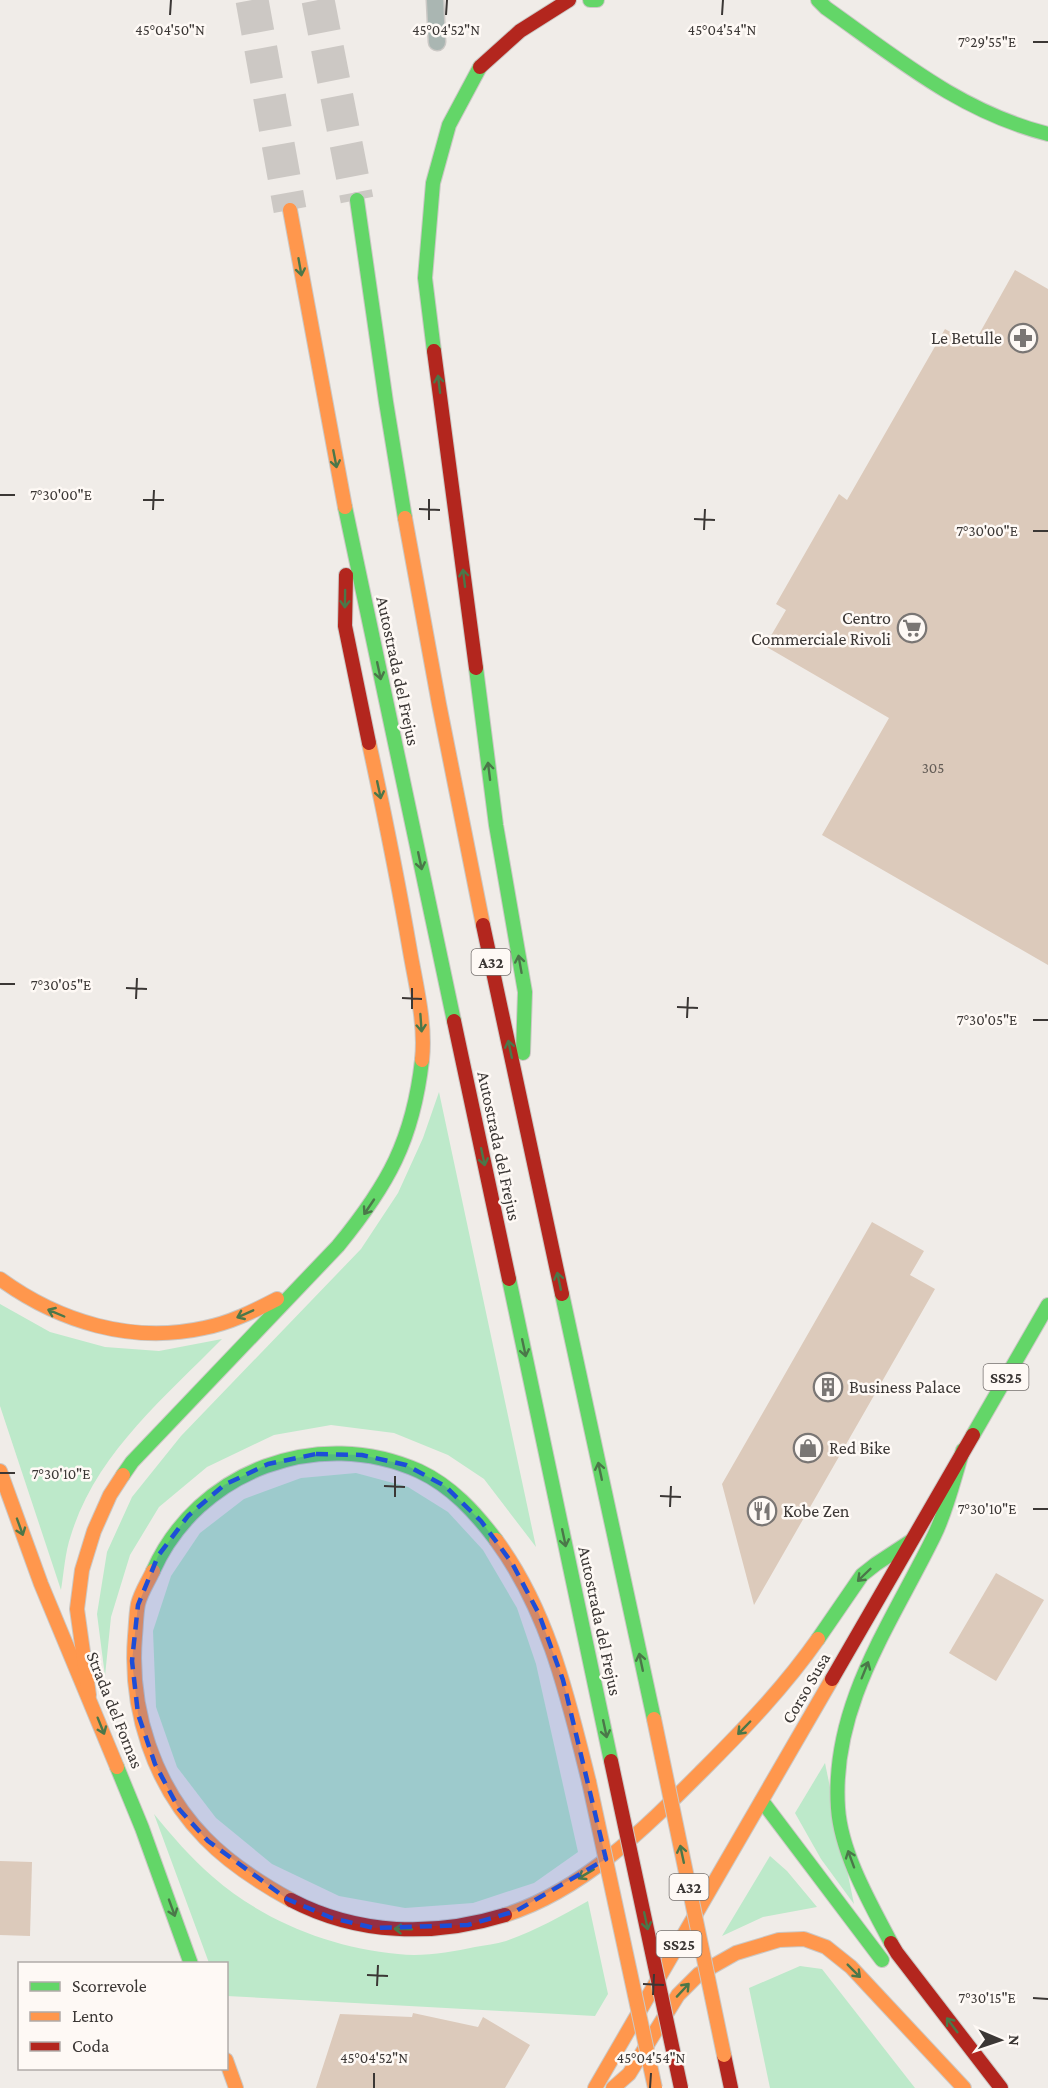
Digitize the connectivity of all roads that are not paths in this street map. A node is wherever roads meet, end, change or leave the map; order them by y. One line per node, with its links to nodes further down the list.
1 (435, 0): 6 (lane)
2 (569, 0): 11 (main road, one-way to 2)
3 (590, 0): 4 (main road)
4 (597, 0)
5 (816, 4): 7 (main road)
6 (437, 42)
7 (1048, 134)
8 (357, 200): 11 (main road, Autostrada del Frejus / A32, one-way to 8)
9 (290, 210): 10 (main road, Autostrada del Frejus / A32, one-way to 10)
10 (347, 519): 13 (main road, one-way to 13); 28 (main road, Autostrada del Frejus / A32, one-way to 28, bridge)
11 (522, 1106): 29 (main road, Autostrada del Frejus / A32, one-way to 11, bridge)
12 (0, 1280): 13 (main road, one-way to 12)
13 (297, 1288): 18 (main road)
14 (1048, 1305): 15 (main road, Corso Susa / SS25)
15 (963, 1450): 17 (main road, Corso Susa / SS25); 32 (main road, one-way to 15)
16 (0, 1472): 18 (main road, Strada del Fornas, one-way to 18)
17 (911, 1541): 19 (main road, Corso Susa / SS25); 27 (main road, one-way to 27, bridge)
18 (89, 1695): 20 (main road, Strada del Fornas, one-way to 20)
19 (762, 1801): 21 (main road); 25 (main road, Corso Susa / SS25)
20 (191, 1962)
21 (890, 1971)
22 (954, 2057): 31 (main road)
23 (228, 2065): 24 (main road)
24 (237, 2088)
25 (595, 2088)
26 (613, 2088): 30 (main road, one-way to 30)
27 (655, 2088)
28 (681, 2088)
29 (731, 2088)
30 (964, 2088)
31 (972, 2088)
32 (1001, 2088)

